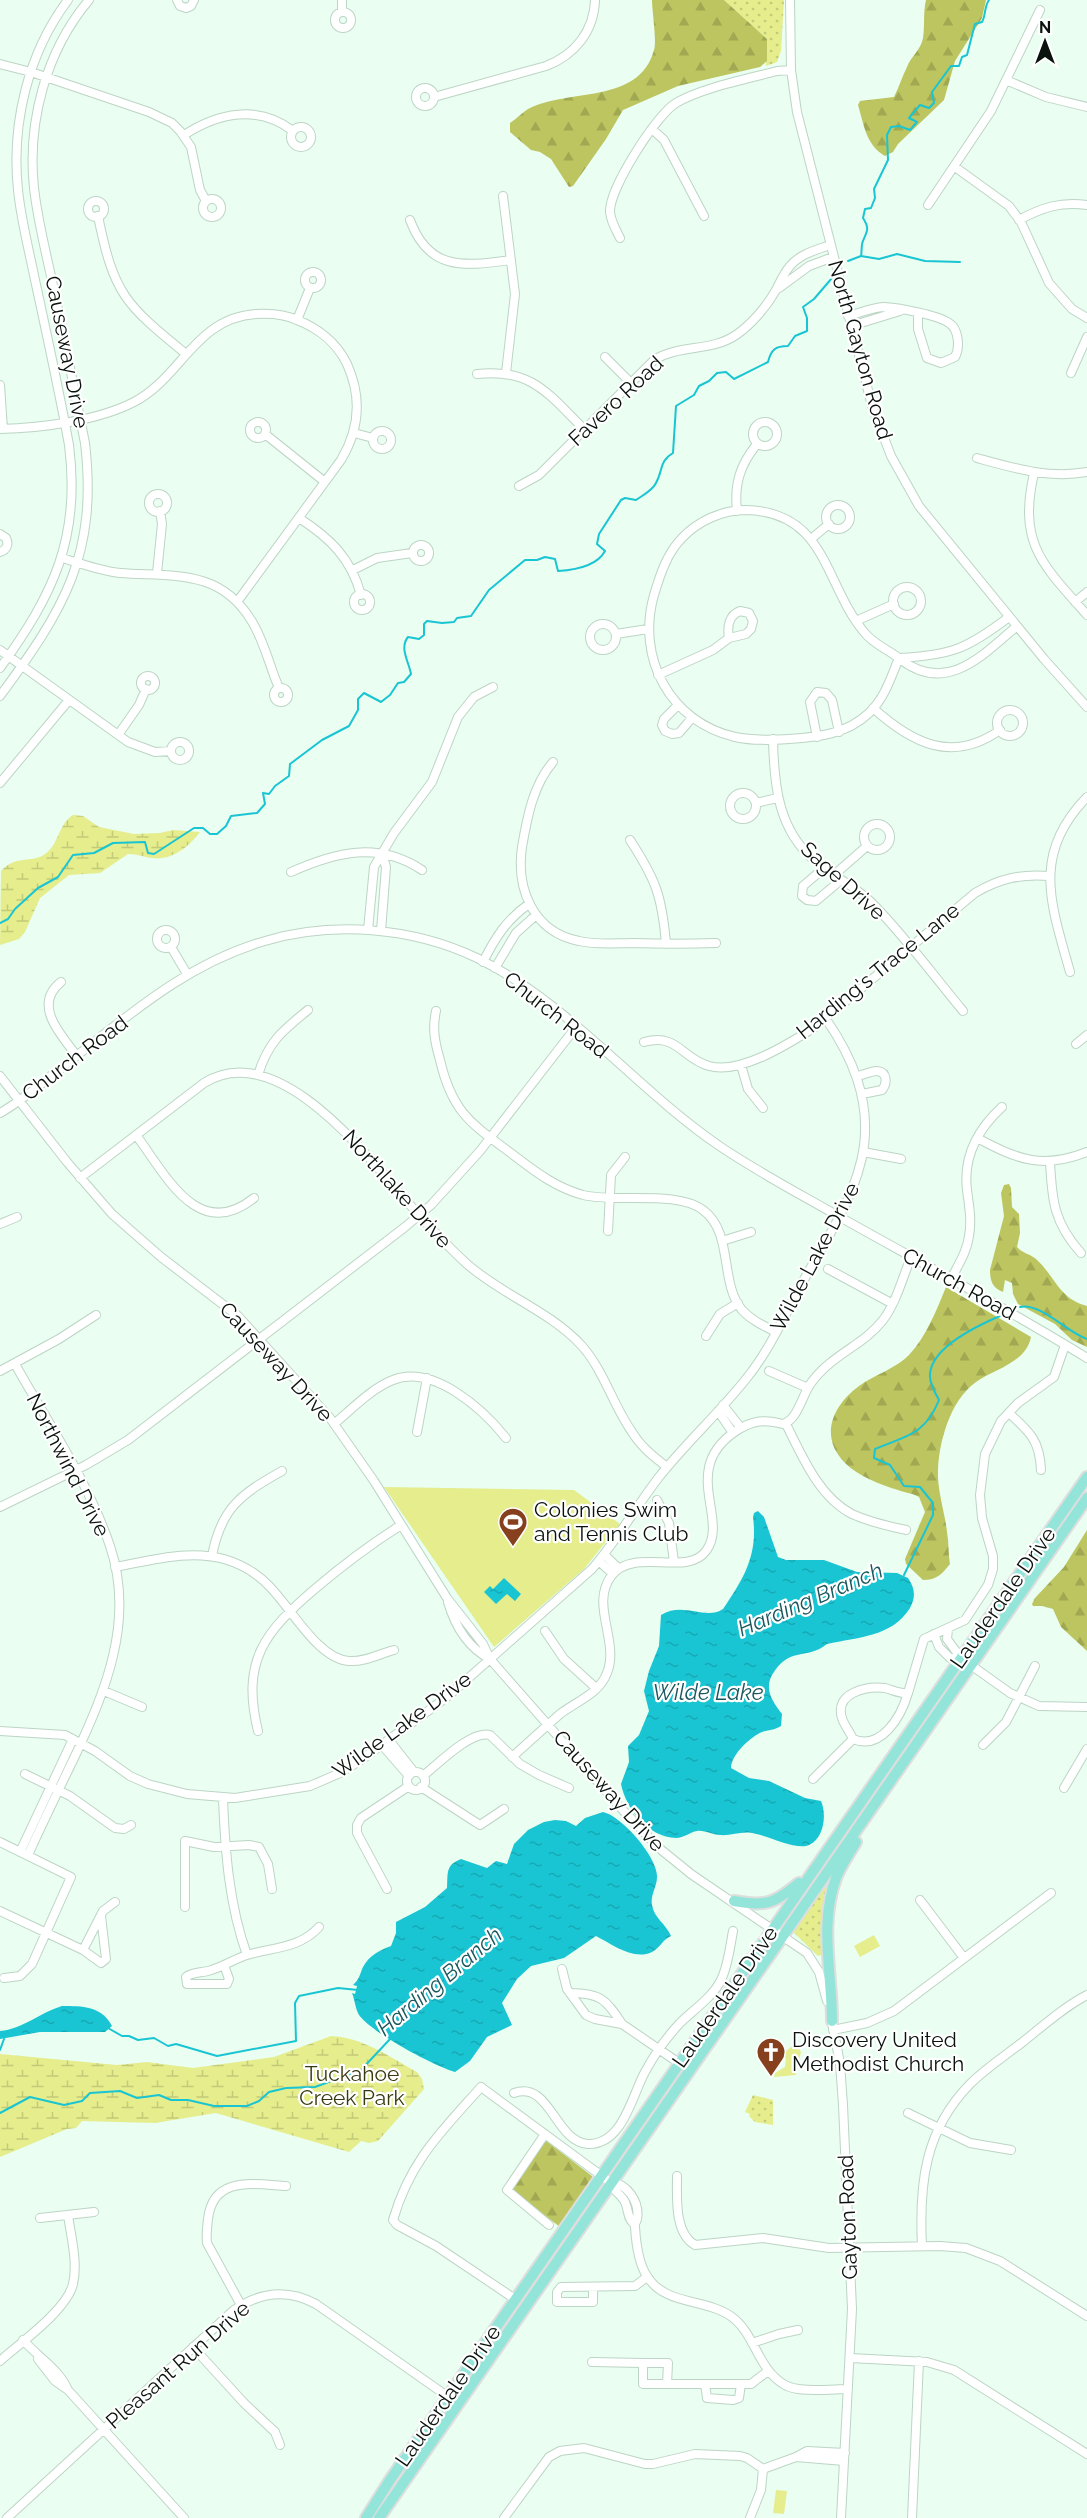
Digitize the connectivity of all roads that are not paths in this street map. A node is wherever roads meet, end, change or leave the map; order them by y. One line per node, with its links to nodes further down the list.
1 (68, 0): 12 (street, Causeway Drive)
2 (89, 0): 13 (street, Causeway Drive)
3 (177, 0): 4 (street)
4 (194, 0)
5 (342, 0): 9 (street)
6 (595, 0): 15 (street)
7 (790, 0): 11 (street, North Gayton Road)
8 (1040, 10): 14 (street)
9 (342, 12)
10 (0, 64): 12 (street)
11 (791, 70): 17 (street); 30 (street, North Gayton Road)
12 (31, 72): 13 (street); 50 (street, Causeway Drive)
13 (47, 77): 19 (street); 49 (street, Causeway Drive)
14 (1006, 80): 16 (street); 20 (street)
15 (434, 97)
16 (1087, 107)
17 (652, 129): 26 (street); 29 (street)
18 (293, 131): 19 (street)
19 (184, 135): 22 (street)
20 (955, 167): 23 (street); 28 (street)
21 (503, 196): 32 (street)
22 (206, 201)
23 (928, 205)
24 (1087, 205): 28 (street)
25 (98, 216): 42 (street)
26 (704, 216)
27 (410, 220): 32 (street)
28 (1019, 220): 38 (street)
29 (621, 238)
30 (830, 245): 31 (street, North Gayton Road); 34 (street, Favero Road)
31 (833, 257): 34 (street, Favero Road); 37 (street, North Gayton Road)
32 (511, 260): 44 (street)
33 (310, 288): 39 (street)
34 (776, 290): 47 (street, Favero Road)
35 (901, 311): 36 (street); 37 (street); 40 (street)
36 (918, 313): 36 (street)
37 (849, 316): 40 (street, North Gayton Road)
38 (1087, 318)
39 (297, 320): 42 (street); 53 (street)
40 (851, 326): 80 (street, North Gayton Road)
41 (1087, 337): 45 (street)
42 (186, 354): 49 (street)
43 (605, 357): 47 (street)
44 (506, 373): 46 (street); 52 (street)
45 (1071, 373)
46 (477, 374)
47 (630, 382): 52 (street, Favero Road)
48 (0, 384): 51 (street)
49 (80, 418): 50 (street); 71 (street, Causeway Drive)
50 (64, 422): 51 (street); 70 (street, Causeway Drive)
51 (1, 429)
52 (584, 429): 61 (street, Favero Road)
53 (354, 433): 55 (street); 60 (street)
54 (265, 434): 60 (street)
55 (373, 438)
56 (757, 444): 63 (street)
57 (977, 458): 59 (street)
58 (1087, 472): 59 (street)
59 (1034, 473): 77 (street)
60 (325, 482): 64 (street)
61 (519, 486)
62 (160, 511): 73 (street)
63 (737, 511): 67 (street); 83 (street)
64 (299, 518): 72 (street); 76 (street)
65 (829, 524): 67 (street)
66 (0, 534): 68 (street)
67 (811, 539): 81 (street)
68 (0, 552)
69 (412, 553): 72 (street)
70 (62, 558): 71 (street); 87 (street, Causeway Drive)
71 (77, 562): 73 (street); 89 (street, Causeway Drive)
72 (352, 570): 75 (street)
73 (156, 573): 76 (street)
74 (1087, 592): 77 (street)
75 (361, 595)
76 (237, 602): 93 (street)
77 (1075, 602): 79 (street)
78 (894, 604): 81 (street)
79 (1087, 615)
80 (1009, 617): 82 (street, North Gayton Road); 88 (street)
81 (856, 621): 88 (street)
82 (1017, 626): 88 (street); 98 (street, North Gayton Road)
83 (648, 629): 84 (street); 91 (street)
84 (616, 634)
85 (729, 638): 91 (street)
86 (0, 650): 87 (street)
87 (9, 656): 89 (street); 90 (street, Causeway Drive)
88 (899, 658): 99 (street)
89 (22, 666): 95 (street, Causeway Drive); 96 (street)
90 (0, 668)
91 (658, 675): 97 (street)
92 (493, 687): 114 (street)
93 (279, 688)
94 (146, 689): 103 (street)
95 (0, 696)
96 (69, 700): 103 (street); 108 (street)
97 (677, 706): 100 (street); 100 (street)
98 (1087, 707)
99 (873, 708): 101 (street); 102 (street)
100 (692, 718): 105 (street)
101 (1000, 730)
102 (839, 732): 104 (street); 104 (street)
103 (117, 735): 106 (street)
104 (818, 737): 105 (street)
105 (772, 740): 109 (street, Sage Drive)
106 (171, 751)
107 (554, 762): 120 (street)
108 (0, 783)
109 (777, 798): 111 (street); 115 (street, Sage Drive)
110 (1087, 798): 118 (street)
111 (756, 803)
112 (630, 840): 125 (street)
113 (867, 846): 119 (street)
114 (382, 854): 116 (street); 117 (street); 122 (street); 123 (street)
115 (824, 868): 119 (street, Sage Drive); 119 (street)
116 (422, 870)
117 (291, 872)
118 (1049, 876): 127 (street, Harding's Trace Lane); 130 (street)
119 (837, 877): 127 (street, Sage Drive)
120 (529, 904): 121 (street); 128 (street)
121 (536, 915): 125 (street); 129 (street)
122 (368, 930): 123 (street, Church Road); 131 (street, Church Road)
123 (381, 931): 128 (street, Church Road)
124 (716, 943): 125 (street)
125 (666, 944)
126 (171, 947): 131 (street)
127 (910, 948): 135 (street, Sage Drive); 136 (street, Harding's Trace Lane)
128 (483, 962): 129 (street, Church Road)
129 (495, 968): 137 (street, Church Road)
130 (1070, 972)
131 (187, 974): 141 (street, Church Road)
132 (61, 982): 141 (street)
133 (308, 1010): 143 (street)
134 (436, 1011): 152 (street)
135 (963, 1011)
136 (826, 1019): 142 (street, Harding's Trace Lane); 145 (street, Wilde Lake Drive)
137 (576, 1027): 152 (street); 163 (street, Church Road)
138 (1087, 1035): 140 (street)
139 (644, 1042): 142 (street, Harding's Trace Lane)
140 (1077, 1044)
141 (77, 1056): 147 (street, Church Road)
142 (741, 1065): 149 (street)
143 (258, 1075): 151 (street, Northlake Drive); 162 (street, Northlake Drive)
144 (0, 1076): 147 (street, Causeway Drive)
145 (857, 1076): 146 (street, Wilde Lake Drive); 146 (street)
146 (862, 1094): 154 (street, Wilde Lake Drive)
147 (19, 1100): 150 (street, Church Road); 159 (street, Causeway Drive)
148 (1002, 1107): 153 (street)
149 (763, 1108)
150 (0, 1113)
151 (136, 1135): 159 (street, Northlake Drive); 160 (street)
152 (489, 1138): 161 (street); 162 (street)
153 (977, 1138): 158 (street); 172 (street)
154 (863, 1152): 157 (street); 163 (street, Wilde Lake Drive)
155 (1087, 1152): 158 (street)
156 (626, 1157): 161 (street)
157 (902, 1159)
158 (1050, 1162): 169 (street)
159 (80, 1178): 178 (street, Causeway Drive)
160 (254, 1198)
161 (609, 1198): 166 (street); 168 (street)
162 (419, 1215): 178 (street); 193 (street, Northlake Drive)
163 (839, 1216): 170 (street, Church Road); 176 (street, Wilde Lake Drive)
164 (17, 1217): 165 (street)
165 (0, 1224)
166 (608, 1231)
167 (750, 1232): 168 (street)
168 (722, 1241): 173 (street)
169 (1081, 1252)
170 (911, 1257): 172 (street, Church Road); 174 (street)
171 (828, 1269): 174 (street)
172 (951, 1279): 179 (street, Church Road)
173 (738, 1303): 176 (street); 177 (street)
174 (891, 1303): 185 (street)
175 (96, 1315): 181 (street)
176 (776, 1332): 186 (street, Wilde Lake Drive)
177 (706, 1336)
178 (260, 1340): 188 (street, Causeway Drive); 194 (street)
179 (1065, 1345): 180 (street, Church Road); 187 (street)
180 (1087, 1358)
181 (15, 1364): 182 (street); 194 (street, Northwind Drive)
182 (0, 1371)
183 (770, 1371): 185 (street)
184 (427, 1378): 188 (street); 191 (street); 192 (street)
185 (808, 1388): 189 (street)
186 (721, 1408): 190 (street); 193 (street, Wilde Lake Drive)
187 (1009, 1413): 195 (street); 209 (street)
188 (334, 1424): 201 (street, Causeway Drive)
189 (786, 1424): 190 (street); 202 (street)
190 (737, 1430): 205 (street)
191 (417, 1432)
192 (506, 1438)
193 (668, 1467): 204 (street, Wilde Lake Drive)
194 (76, 1470): 200 (street); 206 (street, Northwind Drive)
195 (1041, 1470)
196 (282, 1471): 203 (street)
197 (1087, 1477): 214 (main road, Lauderdale Drive)
198 (1087, 1497): 214 (main road, Lauderdale Drive)
199 (657, 1500): 205 (street)
200 (0, 1507)
201 (401, 1525): 208 (street); 213 (street, Causeway Drive)
202 (906, 1530)
203 (212, 1556): 206 (street); 208 (street)
204 (601, 1558): 207 (street); 213 (street, Wilde Lake Drive)
205 (674, 1562): 207 (street)
206 (115, 1567): 217 (street, Northwind Drive)
207 (616, 1571): 216 (street)
208 (290, 1610): 212 (street); 224 (street)
209 (948, 1629): 211 (street); 214 (street)
210 (545, 1631): 216 (street)
211 (934, 1634): 214 (street); 218 (street)
212 (394, 1650)
213 (490, 1659): 222 (street, Causeway Drive); 227 (street, Wilde Lake Drive)
214 (965, 1662): 219 (street); 240 (main road, Lauderdale Drive); 247 (main road, Lauderdale Drive)
215 (1035, 1666): 219 (street)
216 (596, 1688): 222 (street)
217 (104, 1691): 220 (street); 226 (street, Northwind Drive)
218 (908, 1693): 225 (street); 225 (street)
219 (1020, 1698): 221 (street); 228 (street)
220 (142, 1707)
221 (1087, 1707)
222 (549, 1725): 230 (street); 252 (street, Causeway Drive)
223 (0, 1731): 226 (street, Wilde Lake Drive)
224 (258, 1731)
225 (853, 1739): 234 (street)
226 (77, 1741): 237 (street, Northwind Drive); 241 (street, Wilde Lake Drive)
227 (386, 1742): 232 (street); 241 (street, Wilde Lake Drive)
228 (983, 1745)
229 (1087, 1749): 239 (street)
230 (512, 1757): 233 (street); 238 (street)
231 (25, 1774): 237 (street)
232 (411, 1774): 233 (street); 235 (street)
233 (423, 1776): 236 (street)
234 (813, 1779)
235 (409, 1786): 236 (street); 248 (street)
236 (422, 1787): 242 (street)
237 (55, 1788): 243 (street); 246 (street, Northwind Drive)
238 (569, 1788)
239 (1064, 1788)
240 (882, 1792): 261 (main road, Lauderdale Drive); 271 (main road)
241 (223, 1798): 245 (street)
242 (504, 1809)
243 (131, 1825)
244 (0, 1842): 246 (street)
245 (226, 1846): 249 (street); 254 (street); 263 (street)
246 (24, 1853): 260 (street)
247 (811, 1874): 252 (main road); 258 (main road, Lauderdale Drive)
248 (387, 1888)
249 (272, 1889)
250 (1051, 1893): 264 (street)
251 (920, 1899): 264 (street)
252 (734, 1901): 258 (street, Causeway Drive)
253 (115, 1902): 256 (street)
254 (185, 1907)
255 (0, 1911): 260 (street)
256 (101, 1916): 262 (street); 262 (street)
257 (319, 1927): 263 (street)
258 (772, 1928): 261 (street, Causeway Drive); 273 (main road, Lauderdale Drive)
259 (733, 1931): 272 (street)
260 (47, 1933): 262 (street); 267 (street)
261 (783, 1935): 271 (street, Gayton Road); 280 (main road, Lauderdale Drive)
262 (83, 1950)
263 (246, 1955): 265 (street)
264 (964, 1959): 271 (street)
265 (224, 1965): 265 (street)
266 (562, 1969): 268 (street)
267 (4, 1978)
268 (570, 1993): 270 (street); 270 (street)
269 (1087, 1995): 276 (street)
270 (622, 2024): 272 (street)
271 (832, 2025): 287 (street, Gayton Road)
272 (660, 2049): 273 (street); 274 (street)
273 (679, 2063): 280 (main road, Lauderdale Drive)
274 (514, 2093)
275 (908, 2113): 276 (street)
276 (940, 2129): 278 (street); 286 (street)
277 (545, 2134): 280 (street); 285 (street); 290 (street)
278 (1011, 2150)
279 (677, 2176): 287 (street)
280 (605, 2179): 288 (street); 290 (main road, Lauderdale Drive); 307 (main road, Lauderdale Drive)
281 (286, 2186): 291 (street)
282 (94, 2212): 283 (street)
283 (68, 2215): 284 (street); 294 (street)
284 (40, 2218)
285 (549, 2224)
286 (922, 2247): 287 (street); 292 (street)
287 (850, 2248): 297 (street, Gayton Road)
288 (647, 2277): 289 (street); 295 (street)
289 (593, 2287): 289 (street)
290 (515, 2299): 307 (main road, Lauderdale Drive)
291 (241, 2305): 296 (street, Pleasant Run Drive); 307 (street, Pleasant Run Drive)
292 (1087, 2316)
293 (798, 2330): 295 (street)
294 (23, 2340): 298 (street); 308 (street)
295 (752, 2343): 302 (street)
296 (193, 2347): 308 (street, Pleasant Run Drive); 309 (street)
297 (850, 2358): 299 (street); 306 (street, Gayton Road)
298 (0, 2361)
299 (919, 2361): 310 (street); 320 (street)
300 (592, 2362): 301 (street)
301 (643, 2363): 303 (street); 303 (street)
302 (768, 2371): 305 (street); 306 (street)
303 (667, 2384): 304 (street)
304 (705, 2384): 305 (street); 305 (street)
305 (741, 2384)
306 (848, 2389): 311 (street, Gayton Road)
307 (453, 2399): 315 (main road, Lauderdale Drive); 316 (main road, Lauderdale Drive)
308 (103, 2429): 313 (street); 314 (street, Pleasant Run Drive)
309 (280, 2445)
310 (1087, 2454)
311 (844, 2457): 312 (street); 319 (street, Gayton Road)
312 (763, 2469): 317 (street); 318 (street)
313 (180, 2517)
314 (7, 2518)
315 (366, 2518)
316 (379, 2518)
317 (504, 2518)
318 (750, 2518)
319 (842, 2518)
320 (912, 2518)

